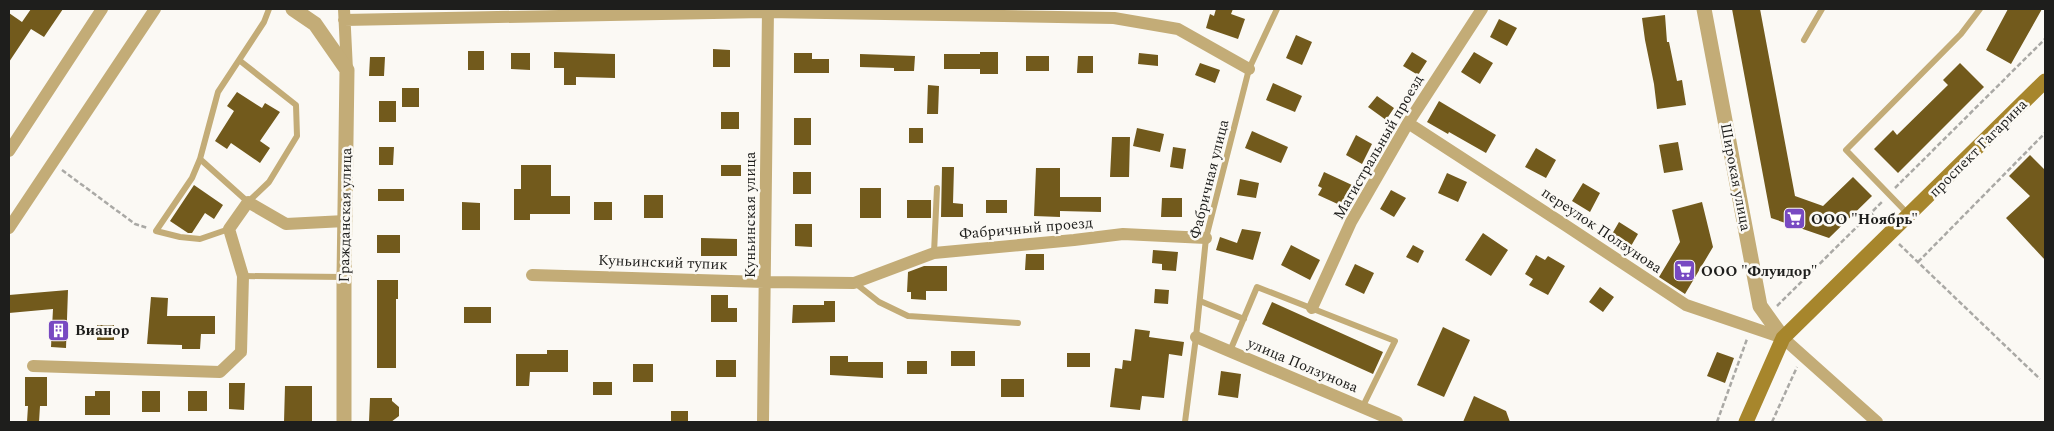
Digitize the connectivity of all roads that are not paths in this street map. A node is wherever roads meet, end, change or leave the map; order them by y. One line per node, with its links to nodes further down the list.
1 (102, 9): 18 (street)
2 (155, 9): 24 (street)
3 (269, 9): 13 (lane)
4 (293, 9): 15 (street)
5 (1277, 9): 14 (lane, Фабричная улица)
6 (1482, 9): 17 (street, Магистральный проезд)
7 (1704, 9): 38 (street, Широкая улица)
8 (1822, 9): 12 (lane)
9 (1980, 9): 22 (lane)
10 (767, 10): 11 (street); 14 (street); 31 (street, Куньинская улица)
11 (344, 14): 15 (street, Гражданская улица)
12 (1804, 40)
13 (240, 60): 19 (lane); 21 (lane)
14 (1249, 69): 26 (lane, Фабричная улица)
15 (347, 70): 23 (street, Гражданская улица)
16 (2045, 81): 22 (main road, проспект Гагарина)
17 (1408, 123): 34 (street, Магистральный проезд); 38 (street, переулок Ползунова)
18 (9, 151)
19 (200, 159): 21 (lane); 25 (lane)
20 (937, 188): 27 (lane)
21 (248, 202): 23 (street); 25 (street)
22 (1910, 216): 38 (main road, проспект Гагарина)
23 (345, 221): 30 (street, Гражданская улица)
24 (9, 228)
25 (229, 229): 29 (street)
26 (1206, 238): 27 (street, Фабричный проезд); 33 (lane, Фабричная улица)
27 (934, 252): 32 (street, Фабричный проезд)
28 (532, 274): 31 (street, Куньинский тупик)
29 (243, 276): 30 (lane); 40 (street)
30 (344, 277): 42 (street, Гражданская улица)
31 (766, 282): 32 (street, Куньинский тупик); 43 (street, Куньинская улица)
32 (854, 282): 36 (lane)
33 (1200, 301): 35 (lane); 37 (lane, Фабричная улица)
34 (1312, 308): 35 (lane); 41 (lane)
35 (1244, 319): 39 (lane)
36 (1018, 323)
37 (1196, 337): 39 (street, улица Ползунова); 44 (lane, Фабричная улица)
38 (1783, 338): 46 (main road, проспект Гагарина); 47 (street, переулок Ползунова)
39 (1230, 351): 41 (street, улица Ползунова)
40 (34, 366)
41 (1362, 408): 45 (street, улица Ползунова)
42 (344, 422)
43 (763, 422)
44 (1185, 422)
45 (1396, 422)
46 (1746, 422)
47 (1877, 422)

